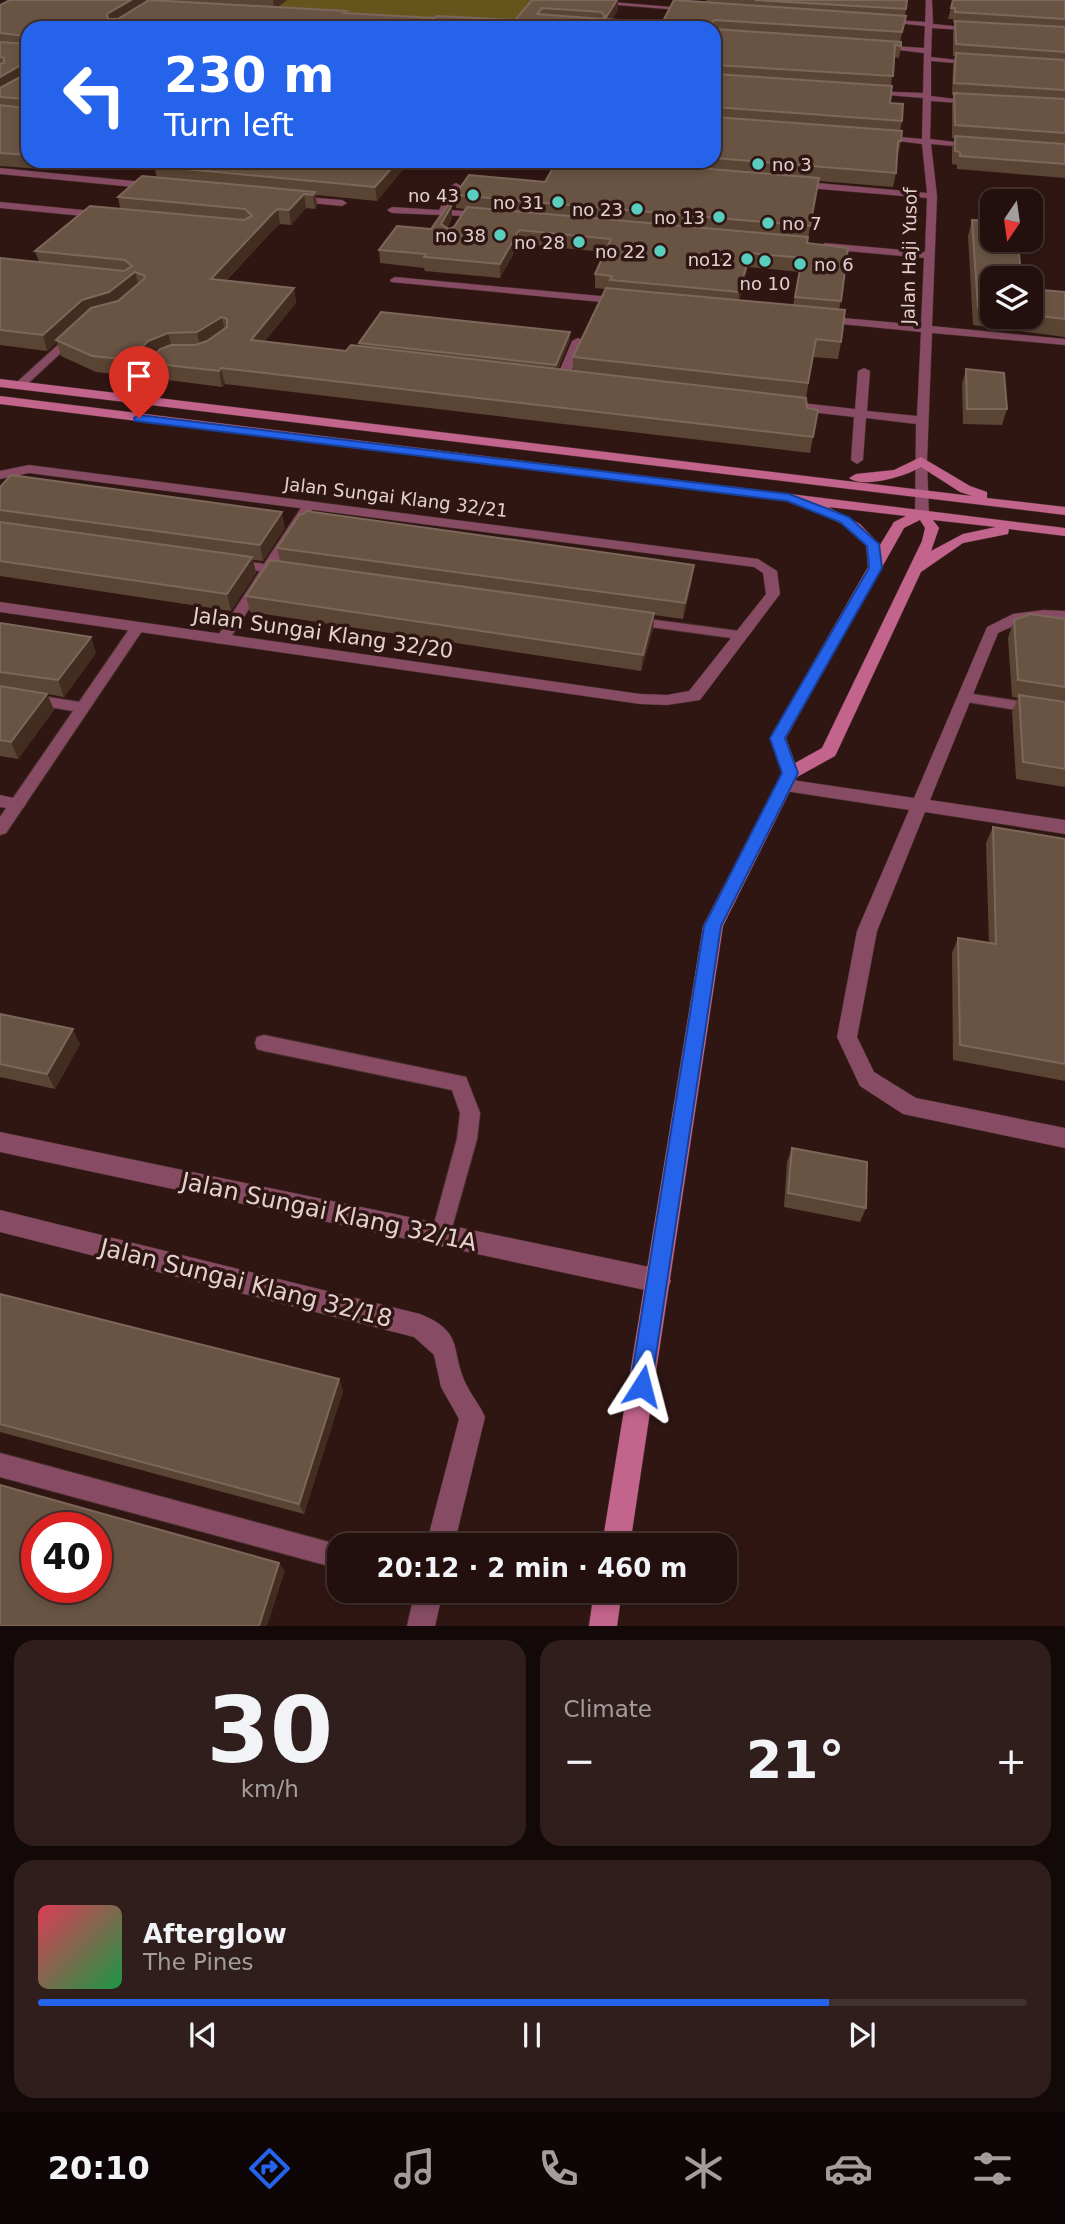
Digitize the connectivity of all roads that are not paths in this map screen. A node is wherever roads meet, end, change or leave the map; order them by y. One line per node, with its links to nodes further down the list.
1 (558, 0): 3 (street)
2 (929, 0): 5 (street, Jalan Haji Yusof)
3 (696, 9)
4 (874, 20): 5 (street)
5 (929, 25): 6 (street); 8 (street, Jalan Haji Yusof)
6 (993, 30)
7 (862, 46): 8 (street)
8 (929, 55): 9 (street); 11 (street, Jalan Haji Yusof)
9 (982, 63)
10 (861, 92): 11 (street)
11 (927, 97): 12 (street); 14 (street, Jalan Haji Yusof)
12 (979, 102)
13 (873, 137): 14 (street)
14 (926, 142): 15 (street); 20 (street, Jalan Haji Yusof)
15 (980, 145)
16 (0, 171): 19 (street)
17 (783, 183): 20 (street)
18 (456, 186): 25 (street)
19 (168, 187)
20 (932, 196): 31 (street, Jalan Haji Yusof)
21 (289, 198): 22 (street)
22 (342, 203)
23 (0, 205): 27 (street)
24 (392, 210): 25 (street)
25 (441, 214): 26 (street)
26 (463, 214): 28 (street); 29 (street)
27 (117, 216)
28 (491, 216)
29 (456, 225)
30 (807, 245): 31 (street)
31 (930, 256): 36 (street, Jalan Haji Yusof)
32 (395, 280): 33 (street)
33 (640, 302)
34 (804, 318): 36 (street)
35 (84, 326): 45 (lane)
36 (926, 329): 38 (street); 52 (street, Jalan Haji Yusof)
37 (579, 341): 42 (street)
38 (1065, 342)
39 (177, 355): 47 (street)
40 (864, 371): 51 (street)
41 (549, 377): 42 (street)
42 (562, 379): 43 (street)
43 (576, 381)
44 (0, 383): 45 (main road)
45 (20, 385): 46 (main road)
46 (75, 392): 47 (main road); 50 (main road)
47 (124, 398): 53 (main road)
48 (0, 400): 50 (main road)
49 (766, 403): 51 (street)
50 (61, 408): 58 (main road)
51 (861, 414): 52 (street); 54 (street)
52 (924, 421): 55 (street, Jalan Haji Yusof)
53 (589, 454): 55 (main road); 57 (main road)
54 (857, 460)
55 (922, 461): 57 (street, Jalan Haji Yusof); 59 (main road)
56 (0, 475): 60 (street, Jalan Sungai Klang 32/21)
57 (922, 495): 59 (main road); 62 (street, Jalan Haji Yusof)
58 (789, 497): 62 (main road); 67 (main road)
59 (1007, 504): 61 (main road)
60 (309, 505): 66 (street, Jalan Sungai Klang 32/21); 68 (lane)
61 (1065, 511)
62 (922, 514): 63 (main road); 67 (main road); 70 (main road)
63 (1042, 529): 64 (main road); 70 (main road)
64 (1065, 532)
65 (215, 561): 68 (lane)
66 (758, 564): 75 (street, Jalan Sungai Klang 32/20)
67 (875, 568): 81 (main road)
68 (269, 569): 69 (lane); 76 (lane)
69 (296, 573)
70 (912, 575): 81 (main road)
71 (0, 607): 74 (street, Jalan Sungai Klang 32/20)
72 (1058, 615): 78 (street)
73 (622, 619): 75 (lane)
74 (137, 628): 76 (street, Jalan Sungai Klang 32/20); 79 (lane)
75 (740, 635): 76 (street, Jalan Sungai Klang 32/20)
76 (222, 640)
77 (0, 694): 79 (lane)
78 (966, 698): 80 (lane); 83 (street)
79 (85, 708): 82 (lane)
80 (1065, 713)
81 (787, 779): 83 (street); 91 (main road)
82 (9, 803): 85 (lane)
83 (921, 804): 84 (street); 87 (street)
84 (1065, 827)
85 (0, 829)
86 (264, 1043): 90 (lane)
87 (1065, 1138)
88 (0, 1142): 90 (street, Jalan Sungai Klang 32/1A)
89 (0, 1221): 93 (street, Jalan Sungai Klang 32/18)
90 (440, 1235): 91 (street, Jalan Sungai Klang 32/1A)
91 (659, 1280): 94 (main road)
92 (0, 1465): 95 (lane)
93 (443, 1533)
94 (618, 1533)
95 (327, 1554)
96 (426, 1603): 98 (street)
97 (606, 1603): 99 (main road)
98 (421, 1626)
99 (603, 1626)

